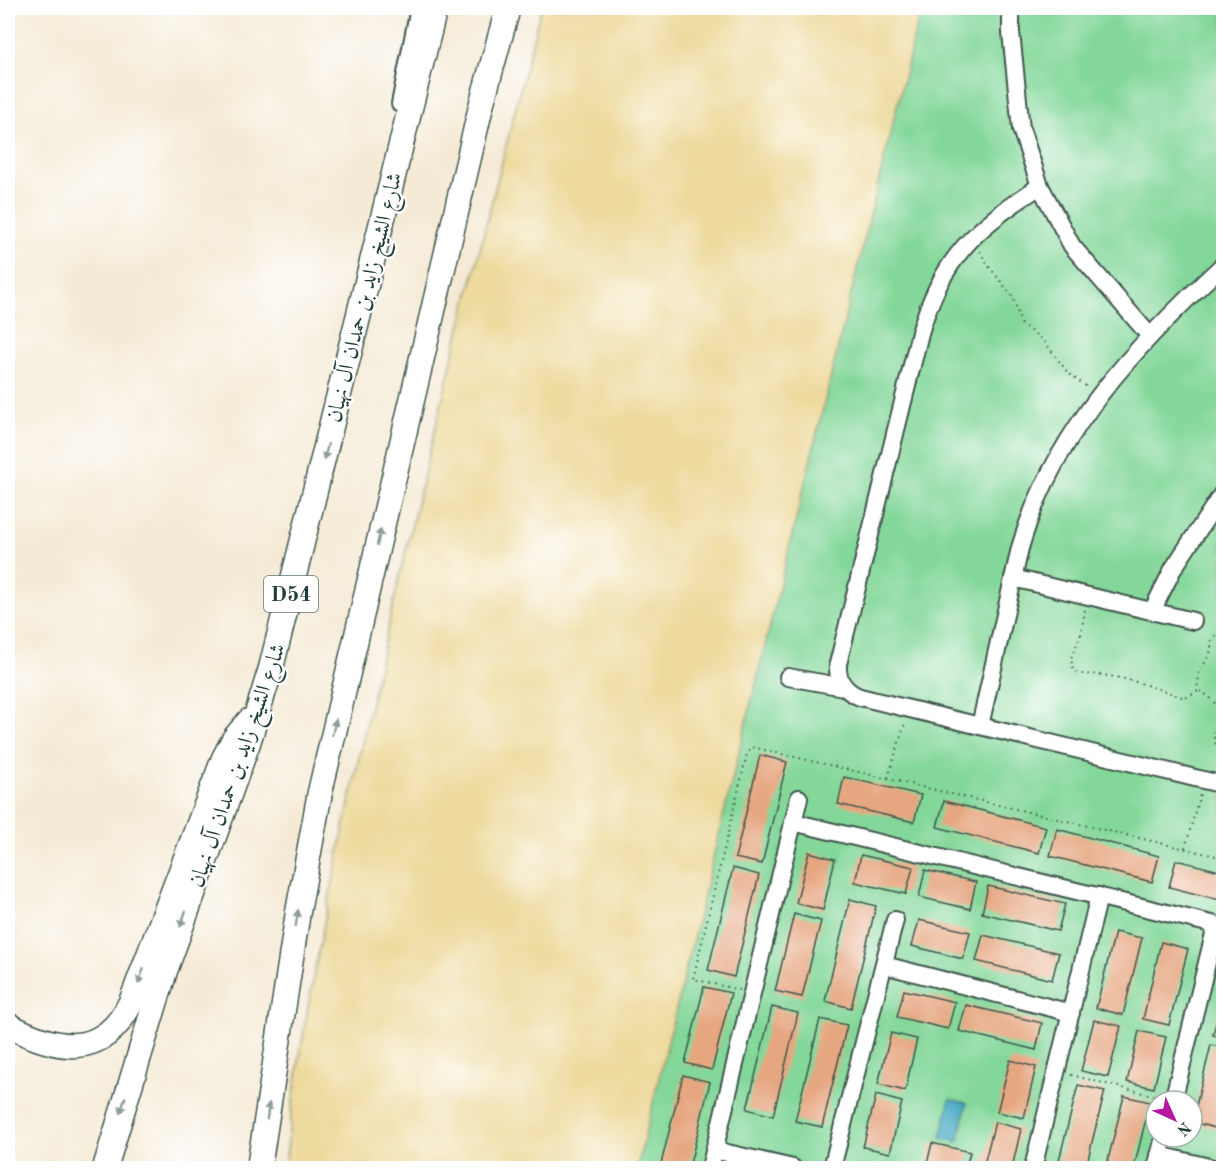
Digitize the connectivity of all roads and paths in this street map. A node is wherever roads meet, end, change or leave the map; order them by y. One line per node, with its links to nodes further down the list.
1 (419, 8): 10 (street)
2 (435, 8): 10 (highway, شارع الشيخ زايد بن حمدان آل نهيان / D54)
3 (508, 8): 42 (highway, one-way to 3)
4 (1011, 8): 5 (street)
5 (1040, 186): 6 (street); 8 (street)
6 (975, 233): 9 (path); 18 (street)
7 (1224, 264): 8 (street)
8 (1150, 336): 9 (street)
9 (1100, 393): 12 (street)
10 (336, 410): 21 (highway, شارع الشيخ زايد بن حمدان آل نهيان / D54, one-way to 21)
11 (1224, 491): 14 (street)
12 (1013, 578): 13 (street); 22 (street)
13 (1089, 596): 14 (street); 19 (path)
14 (1152, 611): 15 (street)
15 (1193, 621)
16 (1224, 627): 19 (path)
17 (788, 677): 18 (street)
18 (844, 687): 20 (street)
19 (1198, 690): 23 (path)
20 (909, 709): 22 (street); 24 (path)
21 (257, 714): 35 (highway, one-way to 35); 41 (highway, شارع الشيخ زايد بن حمدان آل نهيان / D54, one-way to 41)
22 (980, 726): 25 (street)
23 (1224, 756)
24 (888, 778)
25 (1204, 780): 26 (street); 29 (path)
26 (1224, 785)
27 (799, 798): 28 (street)
28 (793, 822): 30 (street); 39 (street)
29 (1185, 848)
30 (1099, 896): 32 (street); 34 (street)
31 (895, 920): 33 (street)
32 (1220, 926): 37 (street)
33 (884, 965): 34 (street); 45 (street)
34 (1071, 1013): 36 (street)
35 (8, 1025)
36 (1057, 1071): 38 (path); 46 (street)
37 (1176, 1089)
38 (1144, 1094)
39 (714, 1150): 43 (street); 44 (street)
40 (1158, 1162): 47 (street)
41 (105, 1168)
42 (259, 1168)
43 (710, 1168)
44 (793, 1168)
45 (832, 1168)
46 (1033, 1168)
47 (1213, 1168)

